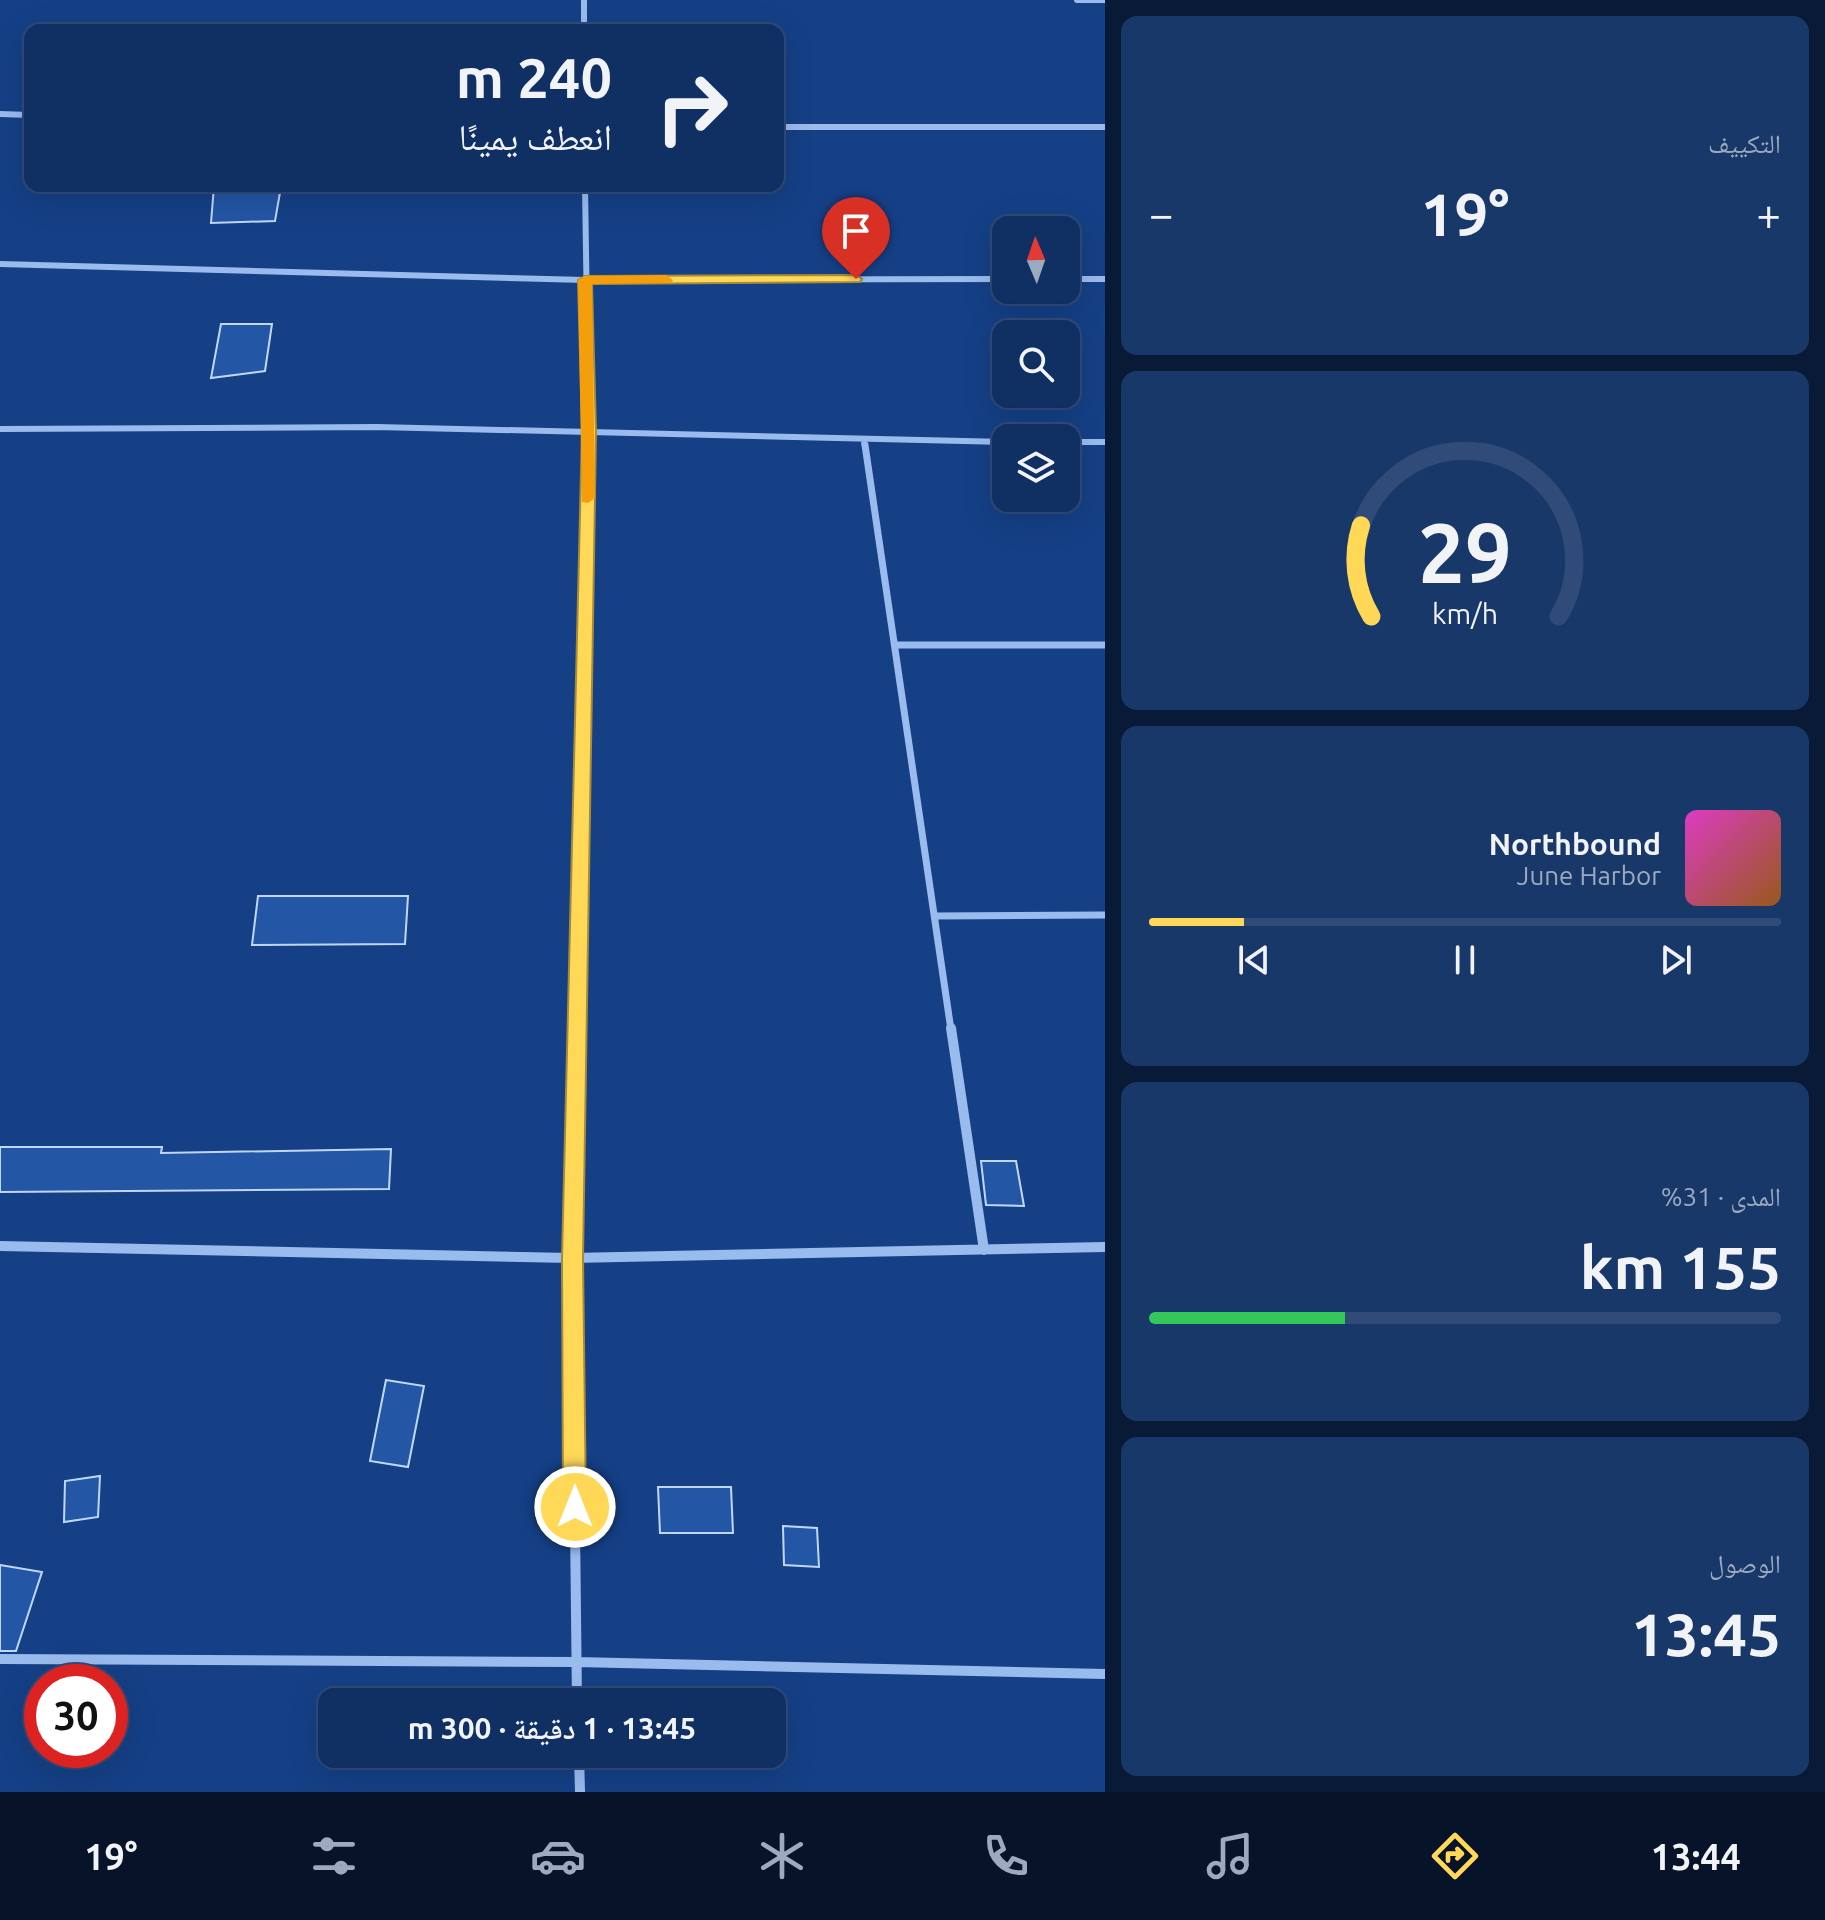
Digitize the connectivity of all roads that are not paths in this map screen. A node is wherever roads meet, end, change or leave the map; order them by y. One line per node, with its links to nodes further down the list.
1 (584, 0): 4 (street)
2 (1077, 0): 3 (street)
3 (1105, 0)
4 (584, 24)
5 (0, 114): 6 (street)
6 (24, 115)
7 (784, 127): 8 (street)
8 (1105, 127)
9 (585, 192): 14 (street)
10 (0, 264): 14 (street)
11 (992, 279): 14 (street)
12 (1080, 279): 13 (street)
13 (1105, 279)
14 (585, 280): 16 (street)
15 (0, 429): 16 (street)
16 (589, 431): 17 (street); 28 (street)
17 (864, 441): 18 (street); 21 (street)
18 (992, 442)
19 (1080, 442): 20 (street)
20 (1105, 442)
21 (897, 645): 22 (street); 24 (street)
22 (1105, 645)
23 (1105, 915): 24 (street)
24 (935, 916): 27 (street)
25 (0, 1246): 28 (street)
26 (1105, 1247): 27 (street)
27 (984, 1250): 28 (street)
28 (572, 1258): 30 (street)
29 (0, 1659): 30 (street)
30 (576, 1662): 31 (street); 32 (street)
31 (1105, 1674)
32 (577, 1688)
33 (579, 1768): 34 (street)
34 (580, 1792)

